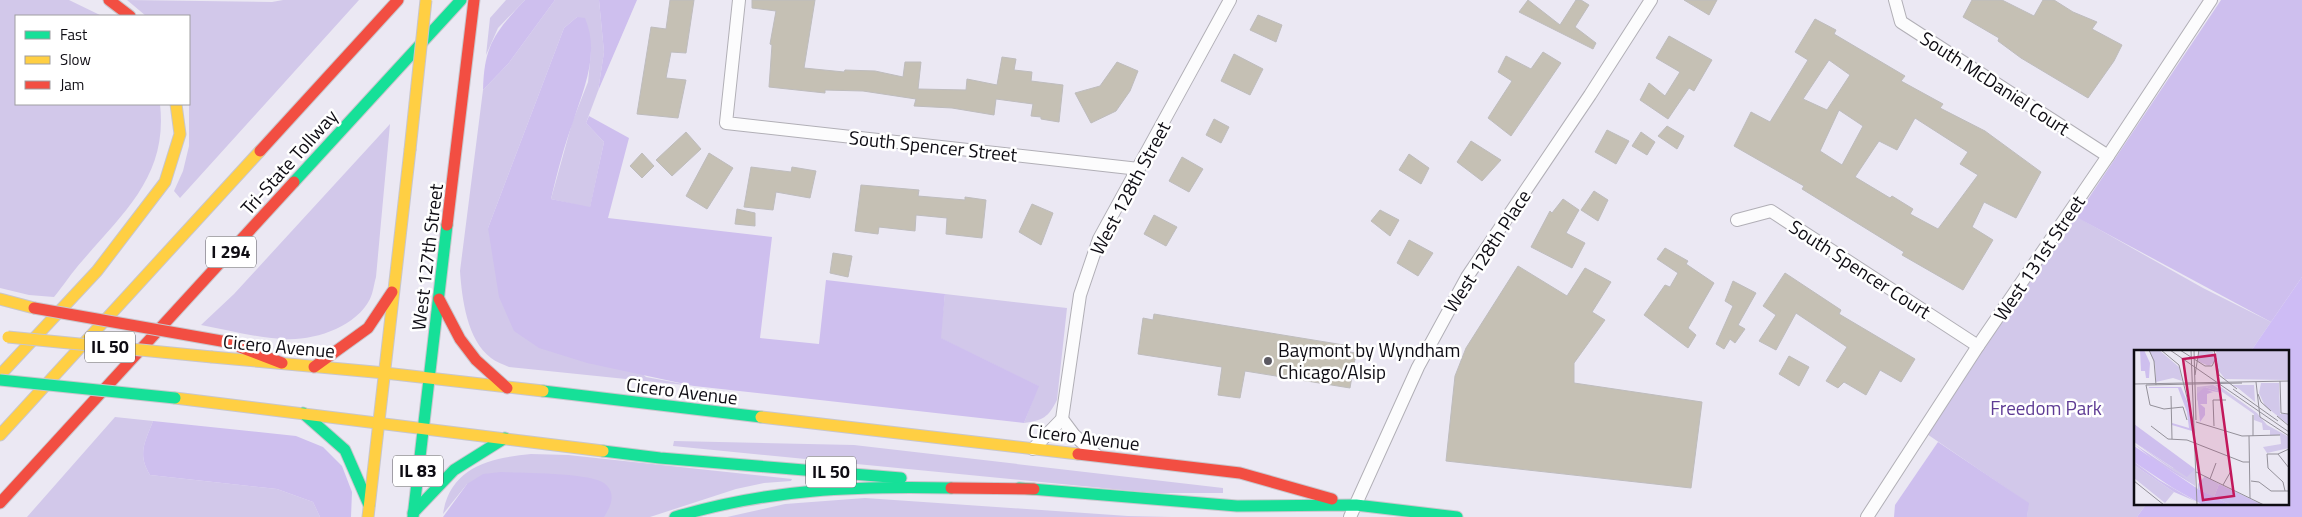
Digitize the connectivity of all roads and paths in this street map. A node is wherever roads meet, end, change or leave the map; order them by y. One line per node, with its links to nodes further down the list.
1 (109, 0): 11 (main road)
2 (398, 0): 32 (main road, Tri-State Tollway / I 294)
3 (426, 0): 16 (main road, West 127th Street, bridge)
4 (461, 0): 37 (main road, Tri-State Tollway / I 294)
5 (474, 0): 18 (main road, West 127th Street)
6 (739, 0): 14 (street, South Spencer Street)
7 (1230, 0): 14 (street, West 128th Street)
8 (1651, 0): 39 (street, West 128th Place)
9 (1895, 0): 13 (street, South McDaniel Court)
10 (2211, 0): 13 (street, West 131st Street)
11 (129, 15)
12 (176, 105): 24 (main road)
13 (2108, 156): 20 (street, West 131st Street)
14 (1139, 169): 29 (street, West 128th Street)
15 (1737, 220): 20 (street, South Spencer Court)
16 (395, 288): 22 (main road); 23 (main road, West 127th Street)
17 (0, 299): 21 (main road, bridge)
18 (439, 299): 25 (main road, West 127th Street); 27 (main road)
19 (4, 337): 21 (main road, Cicero Avenue / IL 50, bridge)
20 (1978, 346): 47 (street, West 131st Street)
21 (282, 363): 22 (main road, Cicero Avenue / IL 50)
22 (314, 367): 23 (main road, Cicero Avenue / IL 50)
23 (385, 373): 25 (main road, Cicero Avenue / IL 50); 30 (main road, West 127th Street / IL 83)
24 (0, 375)
25 (430, 379): 27 (main road, Cicero Avenue / IL 50); 31 (main road, West 127th Street / IL 83)
26 (0, 380): 28 (main road, Cicero Avenue / IL 50, bridge)
27 (506, 388): 34 (main road, Cicero Avenue / IL 50)
28 (303, 413): 30 (main road, Cicero Avenue / IL 50); 38 (main road)
29 (1062, 418): 34 (street); 35 (street)
30 (379, 422): 31 (main road, Cicero Avenue / IL 50); 38 (main road, West 127th Street / IL 83)
31 (423, 428): 33 (main road, Cicero Avenue / IL 50); 41 (main road, West 127th Street / IL 83)
32 (0, 435)
33 (505, 438): 36 (main road, Cicero Avenue / IL 50); 41 (main road)
34 (1032, 449): 35 (main road, Cicero Avenue / IL 50)
35 (1096, 456): 39 (main road, Cicero Avenue / IL 50)
36 (1034, 489): 40 (main road, Cicero Avenue / IL 50); 43 (main road)
37 (0, 503)
38 (369, 505): 42 (main road, West 127th Street / IL 83)
39 (1356, 505): 40 (main road, Cicero Avenue / IL 50); 45 (street, West 128th Place); 46 (main road, Cicero Avenue / IL 50)
40 (1255, 506): 44 (main road)
41 (413, 515)
42 (368, 517)
43 (675, 517)
44 (1269, 517)
45 (1350, 517)
46 (1457, 517)
47 (1867, 517)

